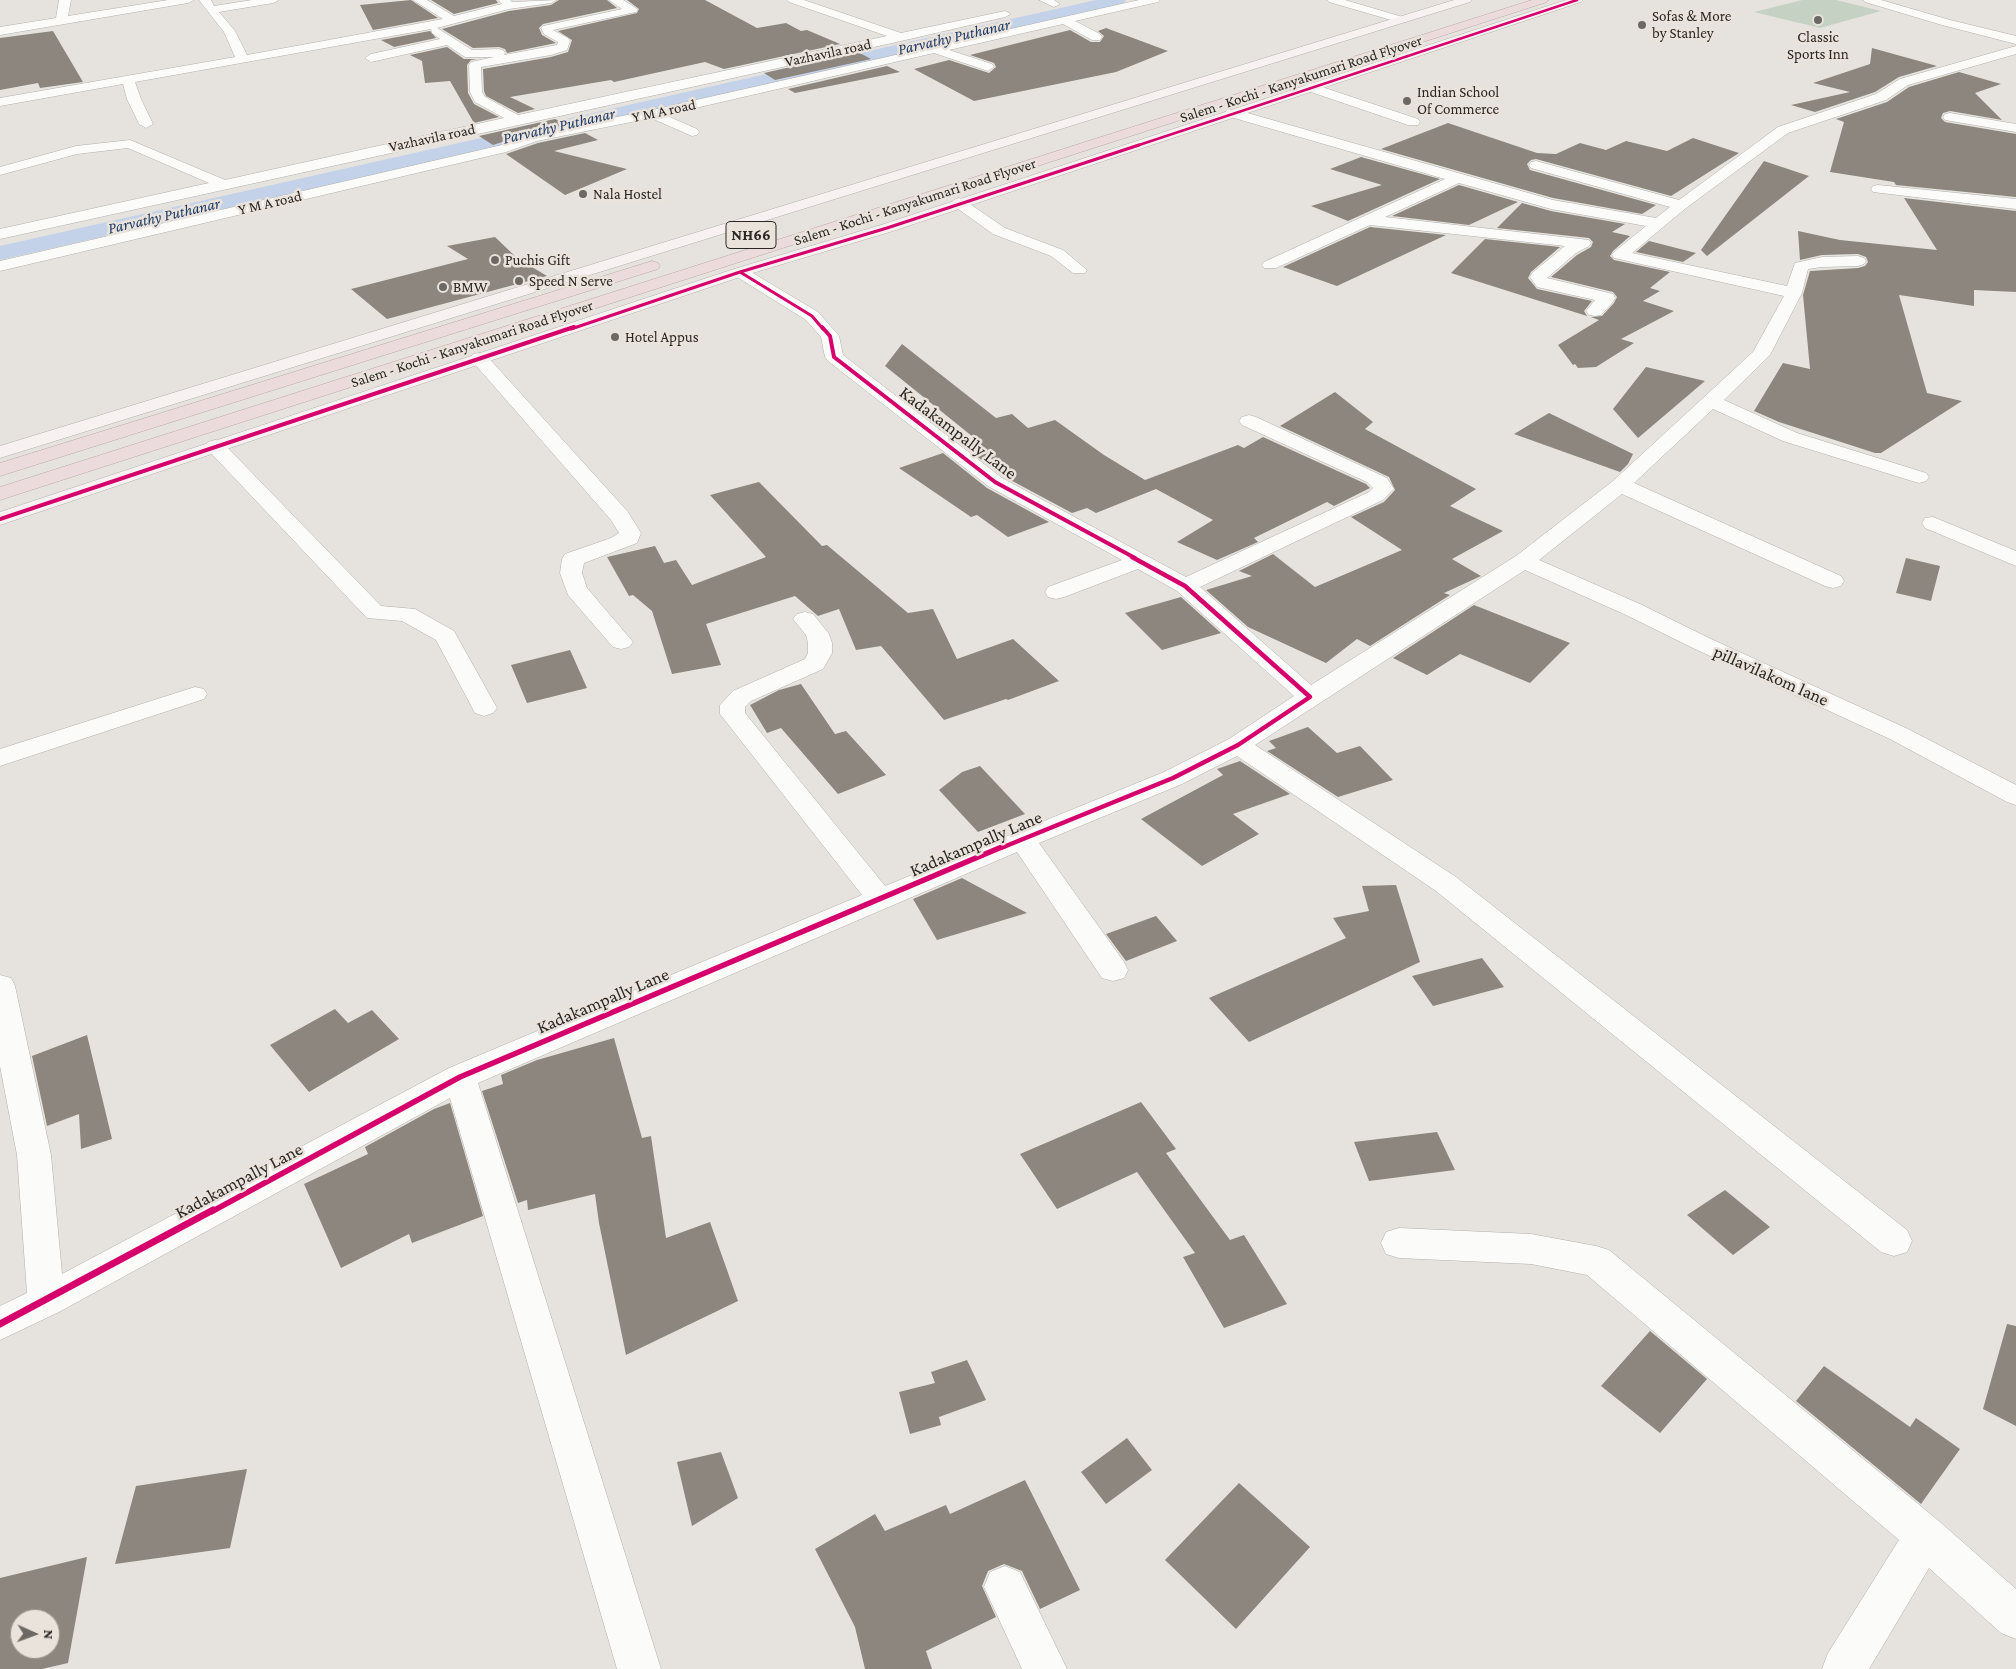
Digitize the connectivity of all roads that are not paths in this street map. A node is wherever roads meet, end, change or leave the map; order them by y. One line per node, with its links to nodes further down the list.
1 (65, 0): 23 (street)
2 (188, 0): 23 (street)
3 (274, 0): 18 (street)
4 (419, 0): 20 (street)
5 (551, 0): 16 (street)
6 (615, 0): 30 (street)
7 (793, 0): 26 (street)
8 (1070, 0): 17 (street)
9 (1154, 0): 21 (street, Y M A road)
10 (1333, 0): 22 (street)
11 (1466, 0): 22 (street)
12 (1503, 0): 72 (highway, Salem - Kochi - Kanyakumari Road Flyover / NH66)
13 (1543, 0): 75 (highway, Salem - Kochi - Kanyakumari Road Flyover / NH66)
14 (1576, 0): 37 (street)
15 (1869, 0): 31 (street)
16 (506, 3): 20 (street)
17 (1045, 4)
18 (208, 5): 33 (street)
19 (1016, 12): 26 (street, Vazhavila road)
20 (452, 20): 24 (street)
21 (1064, 20): 27 (street); 32 (street, Y M A road)
22 (1402, 20): 71 (street)
23 (61, 21): 25 (street)
24 (430, 26): 29 (street); 33 (street)
25 (0, 31)
26 (902, 37): 42 (street, Vazhavila road)
27 (1096, 37)
28 (577, 38): 30 (street)
29 (449, 41): 30 (street); 34 (street)
30 (564, 42): 42 (street)
31 (2015, 42): 54 (street)
32 (936, 50): 35 (street); 40 (street, Y M A road)
33 (242, 58): 36 (street)
34 (371, 58)
35 (988, 67)
36 (128, 79): 38 (street); 44 (street)
37 (1310, 87): 39 (street); 43 (street)
38 (0, 102)
39 (1232, 113): 49 (street); 52 (street)
40 (652, 114): 46 (street); 62 (street, Y M A road)
41 (1950, 117): 45 (street)
42 (516, 120): 50 (street, Vazhavila road)
43 (1413, 122)
44 (146, 124)
45 (2016, 128)
46 (692, 132)
47 (1536, 165): 54 (street)
48 (0, 171): 50 (street)
49 (1458, 178): 55 (street); 56 (street)
50 (223, 184): 57 (street, Vazhavila road)
51 (1878, 189): 53 (street)
52 (959, 203): 63 (street); 64 (street)
53 (2016, 204)
54 (1681, 205): 56 (street)
55 (1369, 220): 58 (street); 61 (street)
56 (1660, 223): 59 (street)
57 (0, 234)
58 (1583, 243): 59 (street); 66 (street)
59 (1620, 255): 65 (street)
60 (1858, 260): 65 (street)
61 (1270, 265)
62 (0, 266)
63 (1079, 270)
64 (740, 272): 67 (street); 79 (street, Kadakampally Lane)
65 (1794, 293): 68 (street)
66 (1595, 311)
67 (479, 358): 70 (street); 85 (street)
68 (1711, 401): 73 (street); 74 (street)
69 (1249, 421): 82 (street)
70 (215, 446): 76 (street); 88 (street)
71 (0, 452)
72 (0, 470)
73 (1919, 477)
74 (1620, 485): 80 (street); 81 (street)
75 (0, 494)
76 (0, 518)
77 (1933, 523): 78 (street)
78 (2016, 560)
79 (1140, 561): 82 (street, Kadakampally Lane); 83 (street)
80 (1524, 561): 87 (street); 91 (street, pillavilakom lane)
81 (1833, 581)
82 (1184, 586): 87 (street, Kadakampally Lane)
83 (1056, 592)
84 (805, 619): 93 (street)
85 (621, 642)
86 (195, 694): 90 (street)
87 (1310, 697): 89 (street, Kadakampally Lane)
88 (484, 708)
89 (1238, 745): 92 (street, Kadakampally Lane); 97 (street)
90 (0, 758)
91 (2016, 796)
92 (1022, 840): 93 (street, Kadakampally Lane); 94 (street)
93 (880, 899): 96 (street, Kadakampally Lane)
94 (1113, 970)
95 (0, 986): 99 (street)
96 (460, 1076): 99 (street, Kadakampally Lane); 104 (street)
97 (1894, 1241)
98 (1398, 1243): 101 (street)
99 (46, 1301): 100 (street, Kadakampally Lane)
100 (0, 1324)
101 (1925, 1536): 103 (street); 106 (street)
102 (1005, 1587): 105 (street)
103 (2016, 1618)
104 (639, 1669)
105 (1044, 1669)
106 (1844, 1669)

